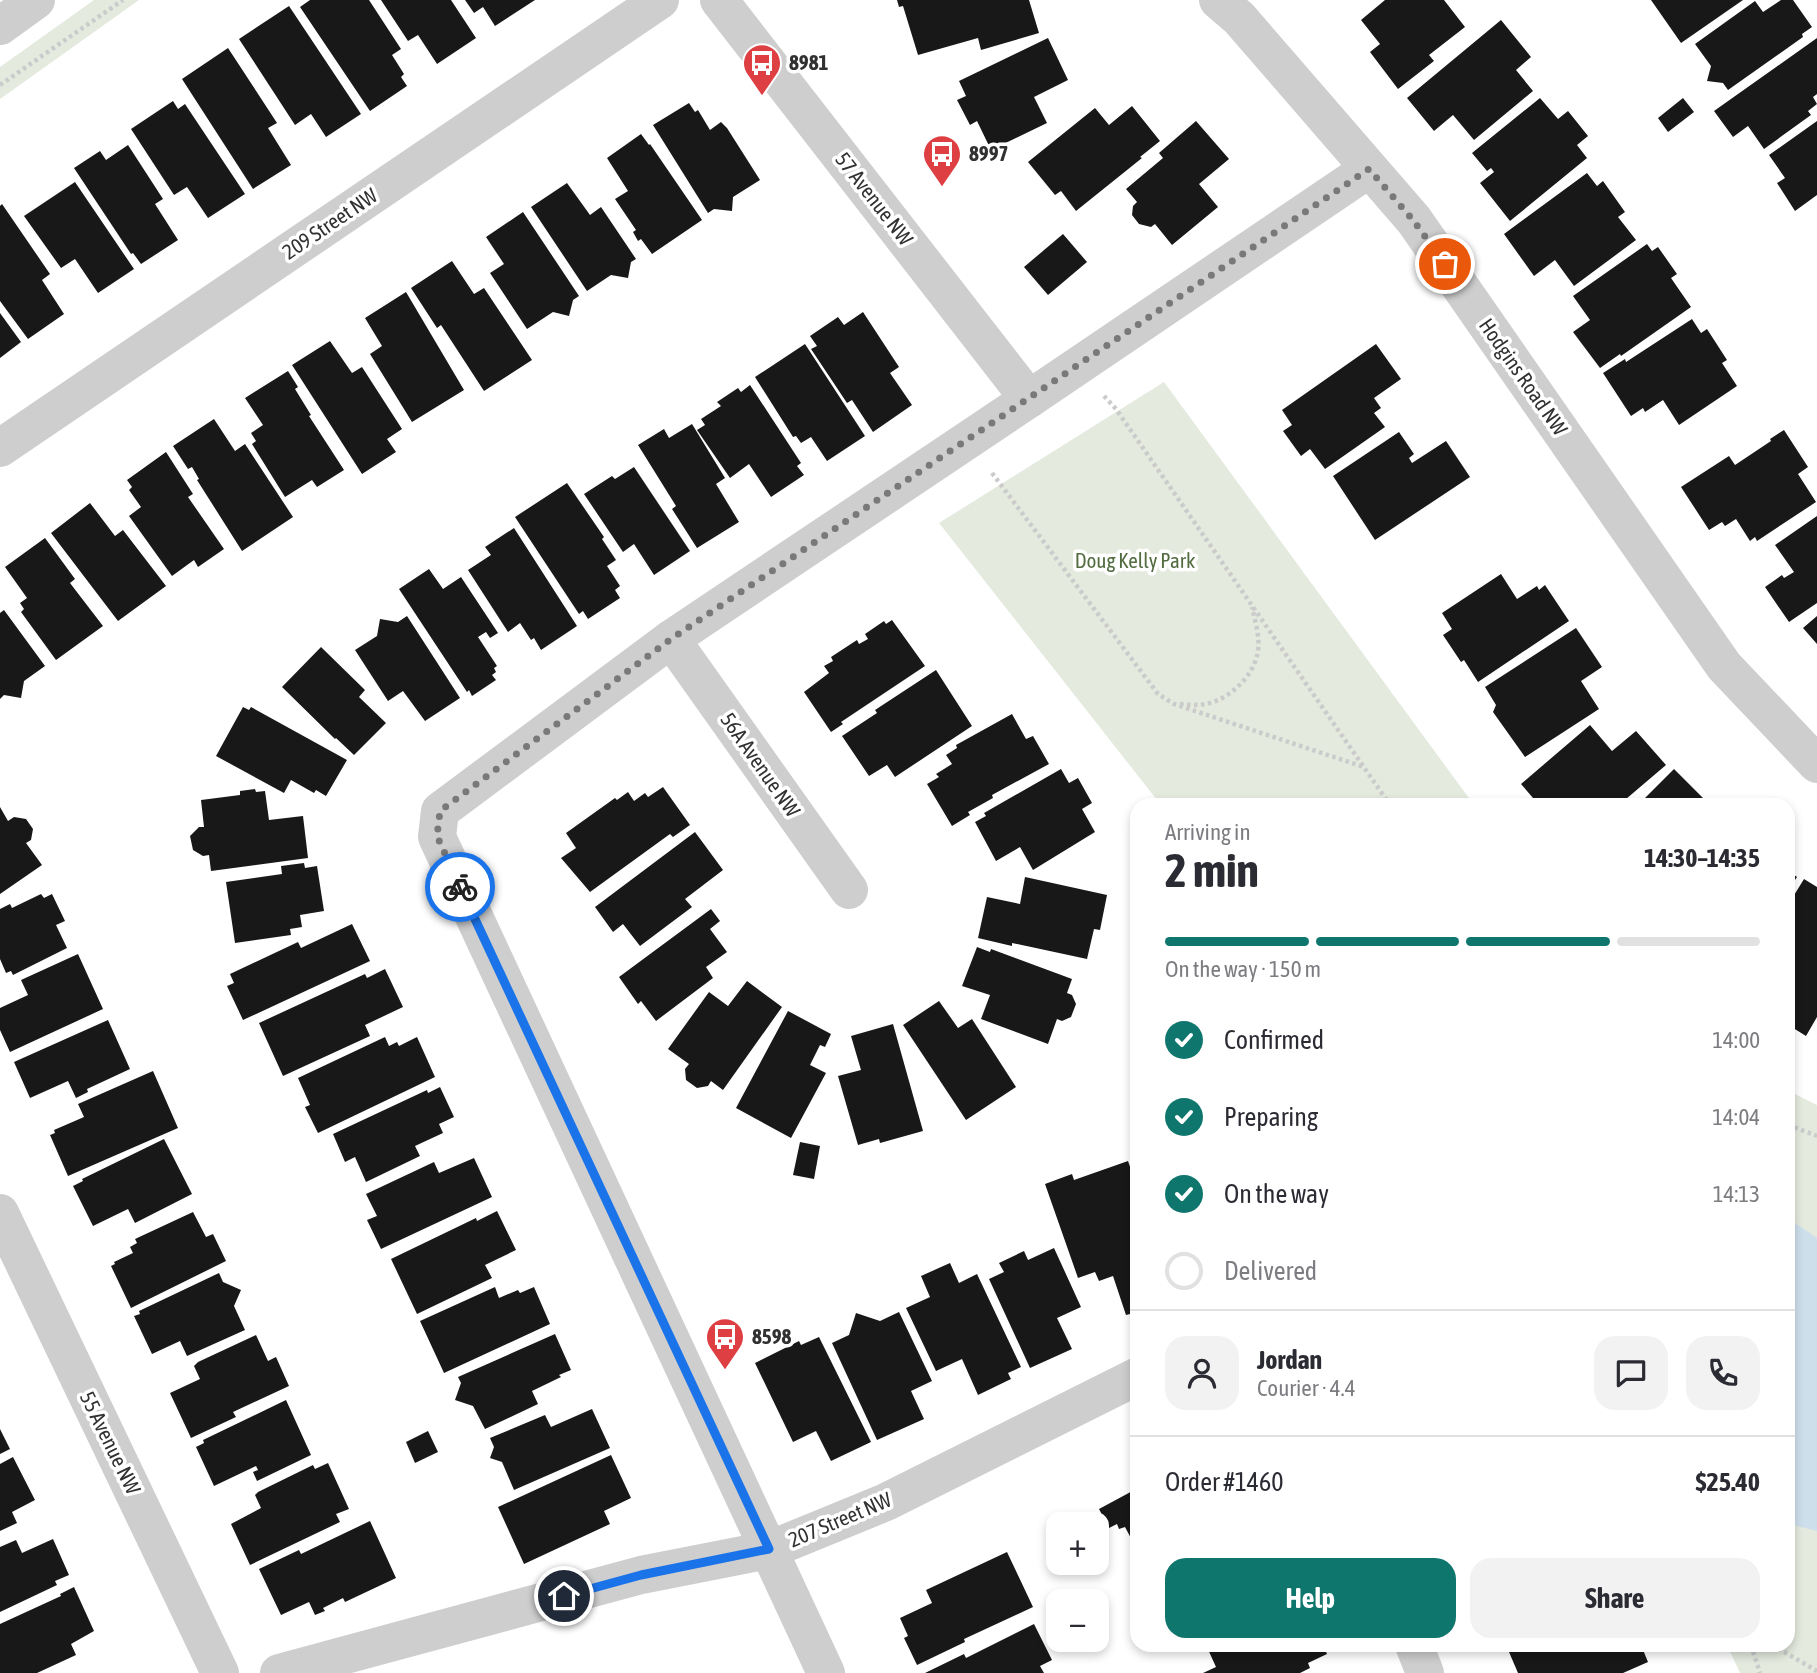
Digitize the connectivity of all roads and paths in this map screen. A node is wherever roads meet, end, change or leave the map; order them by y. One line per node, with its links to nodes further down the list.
1 (36, 0): 6 (street)
2 (123, 0): 7 (path)
3 (660, 0): 11 (street, 209 Street NW)
4 (719, 0): 9 (street, 57 Avenue NW)
5 (1218, 0): 8 (street, Hodgins Road NW)
6 (0, 26)
7 (0, 86)
8 (1369, 169): 9 (street); 16 (street, Hodgins Road NW)
9 (1029, 399): 14 (street)
10 (1116, 409): 13 (path)
11 (0, 448)
12 (1003, 489): 15 (path)
13 (1251, 603): 15 (path); 17 (path)
14 (671, 639): 19 (street, 56A Avenue NW); 24 (street)
15 (1174, 704): 17 (path)
16 (1817, 764)
17 (1365, 768): 18 (path)
18 (1386, 798)
19 (849, 890)
20 (1795, 1128): 21 (path)
21 (1817, 1136)
22 (0, 1213): 29 (street, 55 Avenue NW)
23 (1130, 1380): 24 (street, 207 Street NW)
24 (769, 1549): 30 (street, 207 Street NW); 31 (street)
25 (1417, 1652): 32 (street)
26 (1753, 1652): 33 (path)
27 (1784, 1652): 28 (path)
28 (1817, 1671)
29 (220, 1673)
30 (279, 1673)
31 (826, 1673)
32 (1425, 1673)
33 (1760, 1673)

